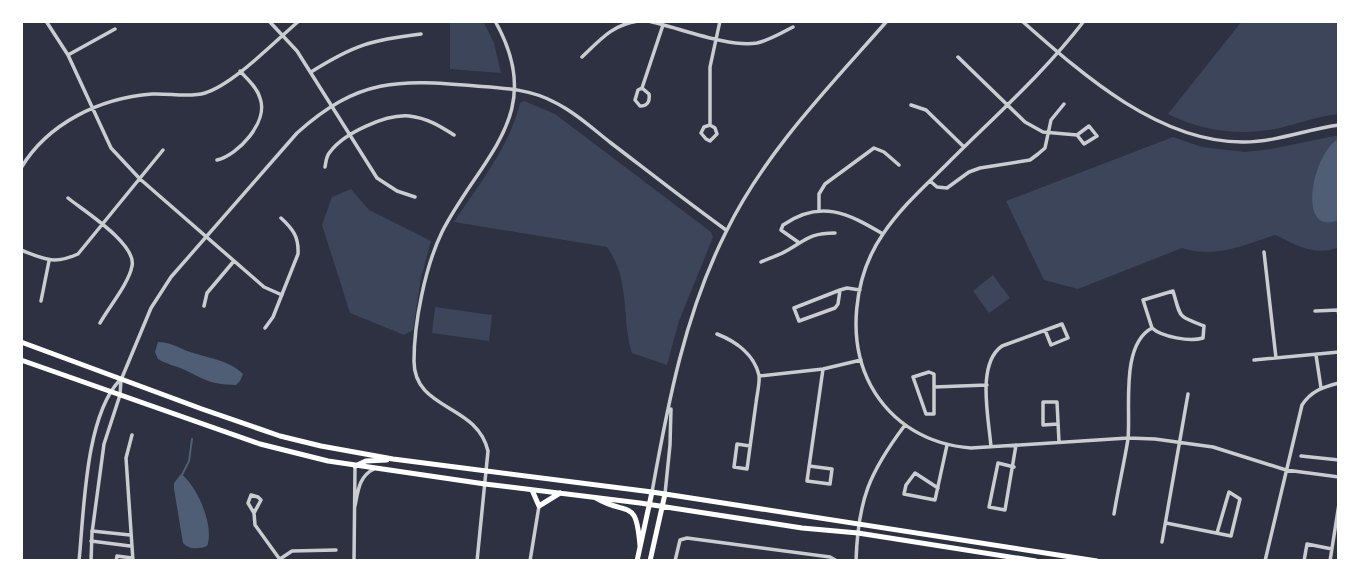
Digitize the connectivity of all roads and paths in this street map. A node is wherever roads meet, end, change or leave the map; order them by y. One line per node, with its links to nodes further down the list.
1 (46, 21): 18 (street)
2 (270, 21): 14 (street)
3 (299, 21): 14 (street)
4 (495, 21): 24 (street)
5 (638, 21): 19 (street)
6 (648, 21): 11 (street)
7 (720, 21): 16 (street)
8 (887, 21): 49 (street)
9 (1022, 21): 17 (street)
10 (1084, 21): 17 (street)
11 (663, 24): 16 (street); 23 (street)
12 (793, 27): 16 (street)
13 (115, 29): 18 (street)
14 (283, 34): 21 (street); 22 (street)
15 (421, 34): 22 (street)
16 (715, 37): 30 (street)
17 (1058, 53): 27 (street); 31 (street)
18 (68, 55): 29 (street)
19 (582, 57)
20 (958, 57): 27 (street)
21 (240, 71): 29 (street); 38 (street)
22 (311, 72): 28 (street)
23 (642, 88): 23 (street)
24 (514, 89): 28 (street); 49 (street); 107 (street)
25 (1064, 104): 32 (street)
26 (911, 105): 36 (street)
27 (1007, 105): 32 (street); 36 (street)
28 (332, 106): 35 (street); 52 (street)
29 (92, 110): 41 (street); 42 (street)
30 (710, 125): 30 (street)
31 (1339, 125)
32 (1048, 132): 34 (street); 43 (street)
33 (454, 135): 35 (street)
34 (1077, 135): 34 (street)
35 (350, 136): 40 (street); 44 (street)
36 (964, 147): 43 (street)
37 (163, 150): 42 (street)
38 (217, 160)
39 (899, 165): 46 (street)
40 (325, 167)
41 (21, 168)
42 (140, 179): 48 (street); 52 (street)
43 (930, 181): 51 (street)
44 (415, 197)
45 (68, 198): 48 (street)
46 (819, 210): 51 (street); 53 (street)
47 (281, 218): 61 (street)
48 (103, 226): 56 (street); 66 (street)
49 (726, 230): 88 (street)
50 (835, 233): 53 (street)
51 (883, 233): 60 (street)
52 (206, 237): 57 (street); 80 (street)
53 (798, 242): 58 (street)
54 (21, 250): 56 (street)
55 (1264, 252): 74 (street)
56 (49, 261): 62 (street)
57 (234, 261): 61 (street); 63 (street)
58 (761, 262)
59 (840, 290): 59 (street); 60 (street)
60 (860, 290): 76 (street)
61 (282, 295): 67 (street)
62 (41, 301)
63 (204, 306)
64 (1315, 311): 65 (street)
65 (1339, 316)
66 (100, 323)
67 (265, 328)
68 (1152, 328): 68 (street); 92 (street)
69 (1045, 330): 69 (street); 82 (street)
70 (717, 334): 79 (street)
71 (21, 342): 80 (main road)
72 (1339, 352): 73 (street)
73 (1316, 355): 74 (street); 84 (street)
74 (1276, 358): 77 (street)
75 (21, 359): 85 (main road)
76 (861, 360): 78 (street); 90 (street)
77 (1254, 360)
78 (823, 369): 79 (street); 103 (street)
79 (759, 376): 97 (street)
80 (121, 380): 85 (street); 87 (street); 100 (main road)
81 (1339, 383): 84 (street)
82 (987, 385): 83 (street); 98 (street)
83 (934, 387): 83 (street)
84 (1321, 388): 106 (street)
85 (110, 392): 87 (main road); 137 (street)
86 (1188, 394): 94 (street)
87 (120, 395): 102 (main road); 125 (street)
88 (670, 403): 112 (street); 114 (street)
89 (1058, 424): 89 (street); 93 (street)
90 (905, 425): 95 (street); 123 (street)
91 (132, 435): 128 (street)
92 (1128, 438): 93 (street); 94 (street); 122 (street)
93 (1059, 442): 96 (street)
94 (1180, 442): 106 (street); 124 (street)
95 (947, 445): 98 (street); 110 (street)
96 (1016, 445): 98 (street); 104 (street)
97 (750, 446): 97 (street)
98 (991, 447)
99 (1301, 456): 101 (street)
100 (393, 459): 102 (main road); 107 (main road)
101 (1339, 460)
102 (355, 466): 105 (main road); 120 (street)
103 (809, 466): 103 (street)
104 (1014, 467): 104 (street)
105 (376, 469): 109 (main road); 120 (street)
106 (1286, 470): 108 (street); 150 (street)
107 (486, 471): 109 (street); 112 (main road)
108 (1339, 477)
109 (485, 484): 111 (main road); 141 (street)
110 (938, 488): 110 (street)
111 (532, 490): 113 (main road); 118 (main road)
112 (652, 492): 114 (main road); 117 (main road)
113 (560, 493): 115 (main road); 118 (main road)
114 (665, 494): 119 (main road); 123 (main road)
115 (593, 496): 117 (main road); 132 (main road)
116 (1339, 504): 133 (street)
117 (649, 505): 119 (main road); 132 (main road)
118 (539, 506): 142 (street)
119 (662, 507): 126 (main road); 144 (main road)
120 (354, 512): 140 (street)
121 (254, 513): 121 (street); 136 (street)
122 (1114, 514)
123 (860, 523): 126 (street); 149 (main road)
124 (1166, 523): 127 (street); 130 (street)
125 (92, 531): 128 (street); 129 (street)
126 (858, 533): 147 (street); 148 (main road)
127 (1217, 533): 127 (street)
128 (130, 535): 131 (street)
129 (92, 541): 131 (street); 138 (street)
130 (1162, 542)
131 (131, 546): 135 (street)
132 (640, 546): 143 (main road)
133 (1332, 549): 151 (street); 152 (street)
134 (336, 550): 136 (street)
135 (132, 560): 139 (street)
136 (280, 560)
137 (79, 561)
138 (91, 561)
139 (116, 561)
140 (354, 561)
141 (477, 561)
142 (530, 561)
143 (637, 561)
144 (650, 561)
145 (675, 561): 146 (street)
146 (837, 561)
147 (856, 561)
148 (1036, 561)
149 (1097, 561)
150 (1265, 561)
151 (1304, 561)
152 (1330, 561)

